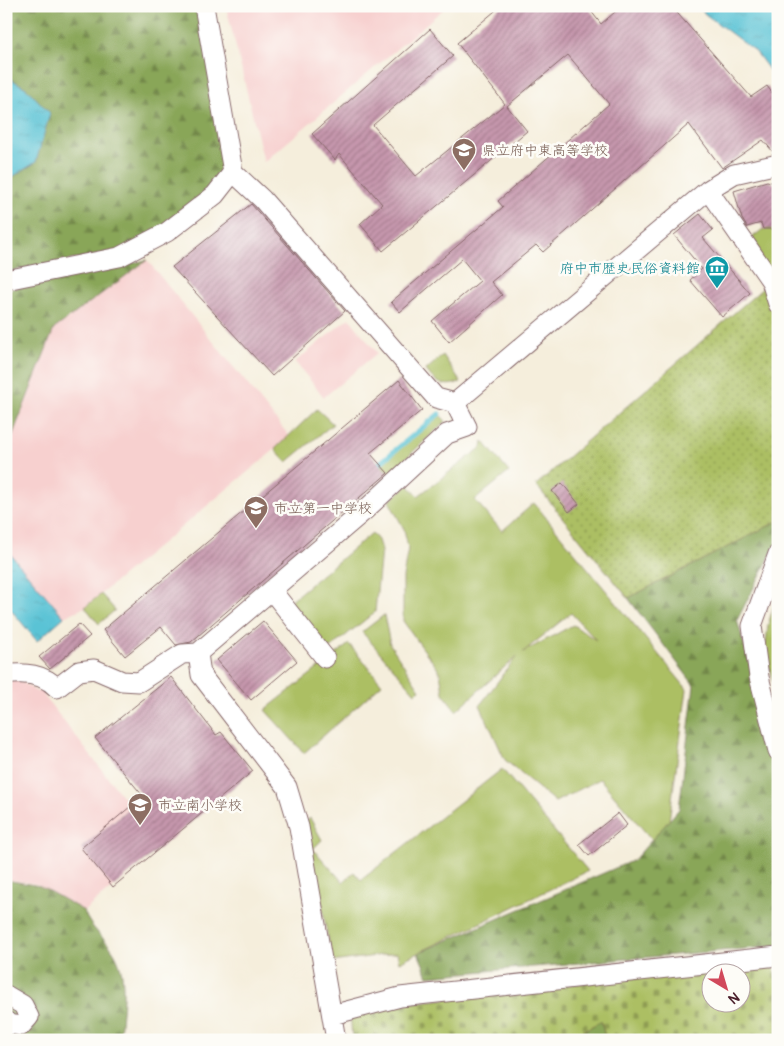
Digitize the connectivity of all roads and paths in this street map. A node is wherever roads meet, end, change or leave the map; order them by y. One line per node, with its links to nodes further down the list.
1 (204, 6): 3 (street)
2 (778, 164): 4 (street)
3 (233, 172): 5 (street); 7 (street)
4 (708, 190): 6 (street); 7 (street)
5 (6, 280)
6 (778, 304)
7 (456, 403): 9 (street)
8 (778, 554): 13 (street)
9 (272, 591): 10 (street); 11 (street)
10 (198, 653): 12 (street); 16 (street)
11 (325, 658)
12 (6, 675)
13 (778, 751)
14 (778, 956): 16 (street)
15 (6, 995): 17 (street)
16 (332, 1015): 18 (street)
17 (6, 1021)
18 (336, 1040)

